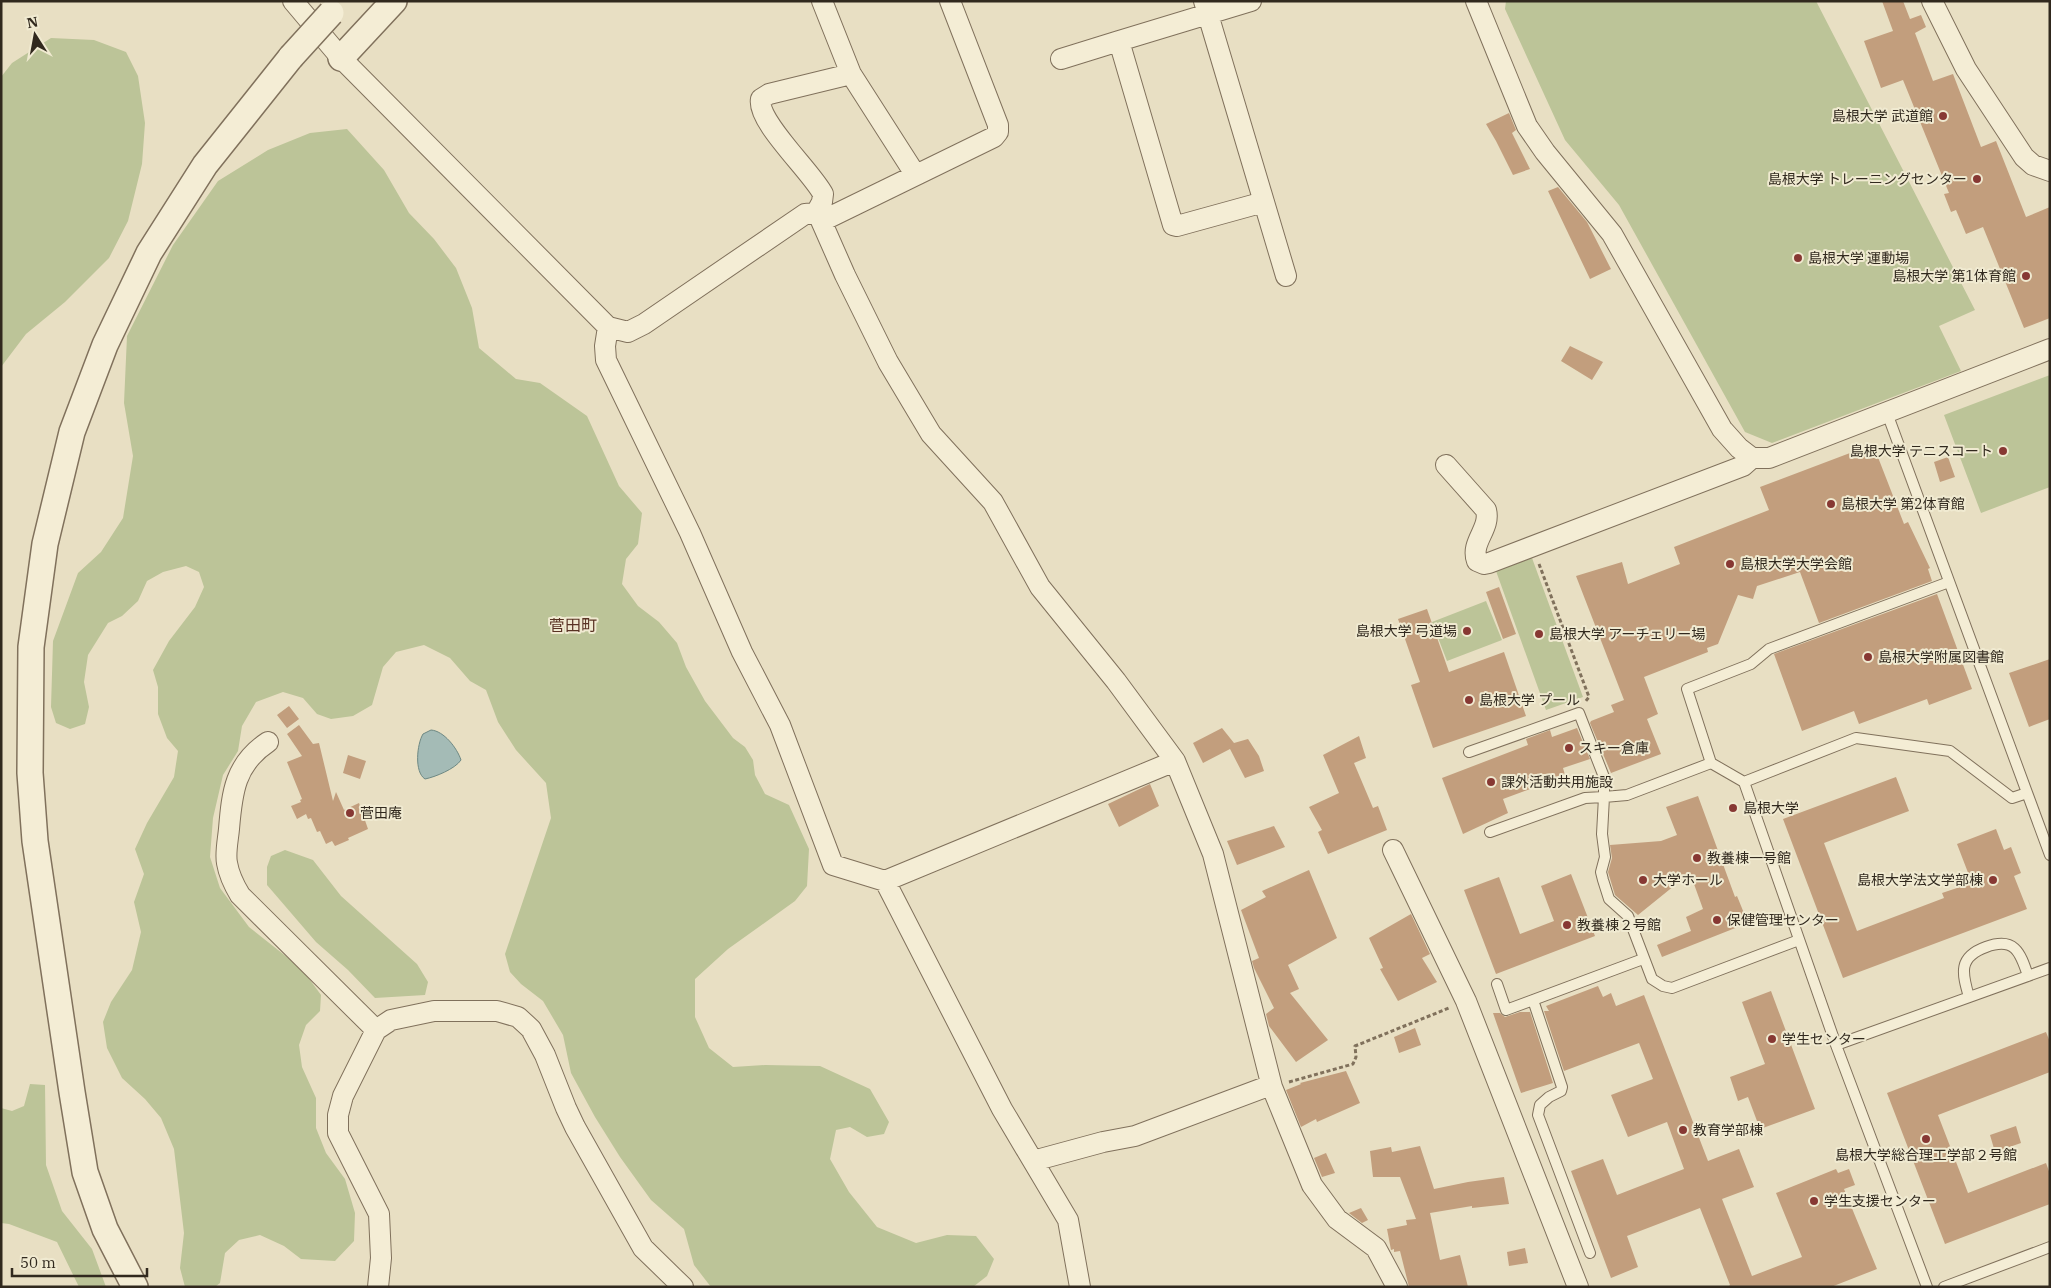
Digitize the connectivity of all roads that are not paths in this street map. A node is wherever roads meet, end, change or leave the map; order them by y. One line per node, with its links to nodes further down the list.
1 (292, 1): 11 (street)
2 (394, 1): 11 (street)
3 (822, 1): 13 (street)
4 (950, 1): 15 (street)
5 (1250, 1): 9 (street)
6 (1476, 1): 22 (street)
7 (1932, 1): 14 (street)
8 (336, 7): 49 (street, bridge)
9 (1206, 8): 10 (street); 16 (street)
10 (1119, 41): 12 (street); 16 (street)
11 (341, 58): 19 (street)
12 (1060, 59)
13 (851, 74): 15 (street); 17 (street)
14 (2050, 171)
15 (915, 174): 17 (street)
16 (1264, 202): 18 (street)
17 (819, 217): 19 (street); 27 (street)
18 (1286, 276)
19 (608, 327): 35 (street)
20 (2050, 349): 21 (street)
21 (1887, 413): 22 (street); 24 (lane)
22 (1752, 458): 23 (street)
23 (1446, 465)
24 (1949, 582): 28 (lane); 30 (lane)
25 (268, 742): 43 (street)
26 (1469, 752): 31 (lane)
27 (1175, 762): 35 (street); 45 (street)
28 (1711, 763): 29 (lane); 31 (lane)
29 (1744, 782): 30 (lane); 36 (lane)
30 (2027, 793): 34 (lane)
31 (1604, 797): 32 (lane); 37 (lane)
32 (1490, 832)
33 (1393, 850): 54 (street)
34 (2050, 855)
35 (885, 881): 46 (street)
36 (1799, 940): 37 (lane); 44 (lane)
37 (1643, 959): 42 (lane)
38 (2050, 968): 39 (lane)
39 (2028, 976): 41 (lane); 41 (lane)
40 (1497, 984): 42 (lane)
41 (1969, 997): 44 (lane)
42 (1533, 1000): 48 (lane)
43 (376, 1030): 50 (street); 51 (street)
44 (1836, 1045): 55 (lane)
45 (1271, 1086): 46 (street); 53 (street)
46 (1033, 1161): 52 (street)
47 (2050, 1247): 56 (lane)
48 (1590, 1253)
49 (135, 1287)
50 (378, 1287)
51 (683, 1287)
52 (1080, 1287)
53 (1397, 1287)
54 (1578, 1287)
55 (1927, 1287)
56 (1944, 1287)

